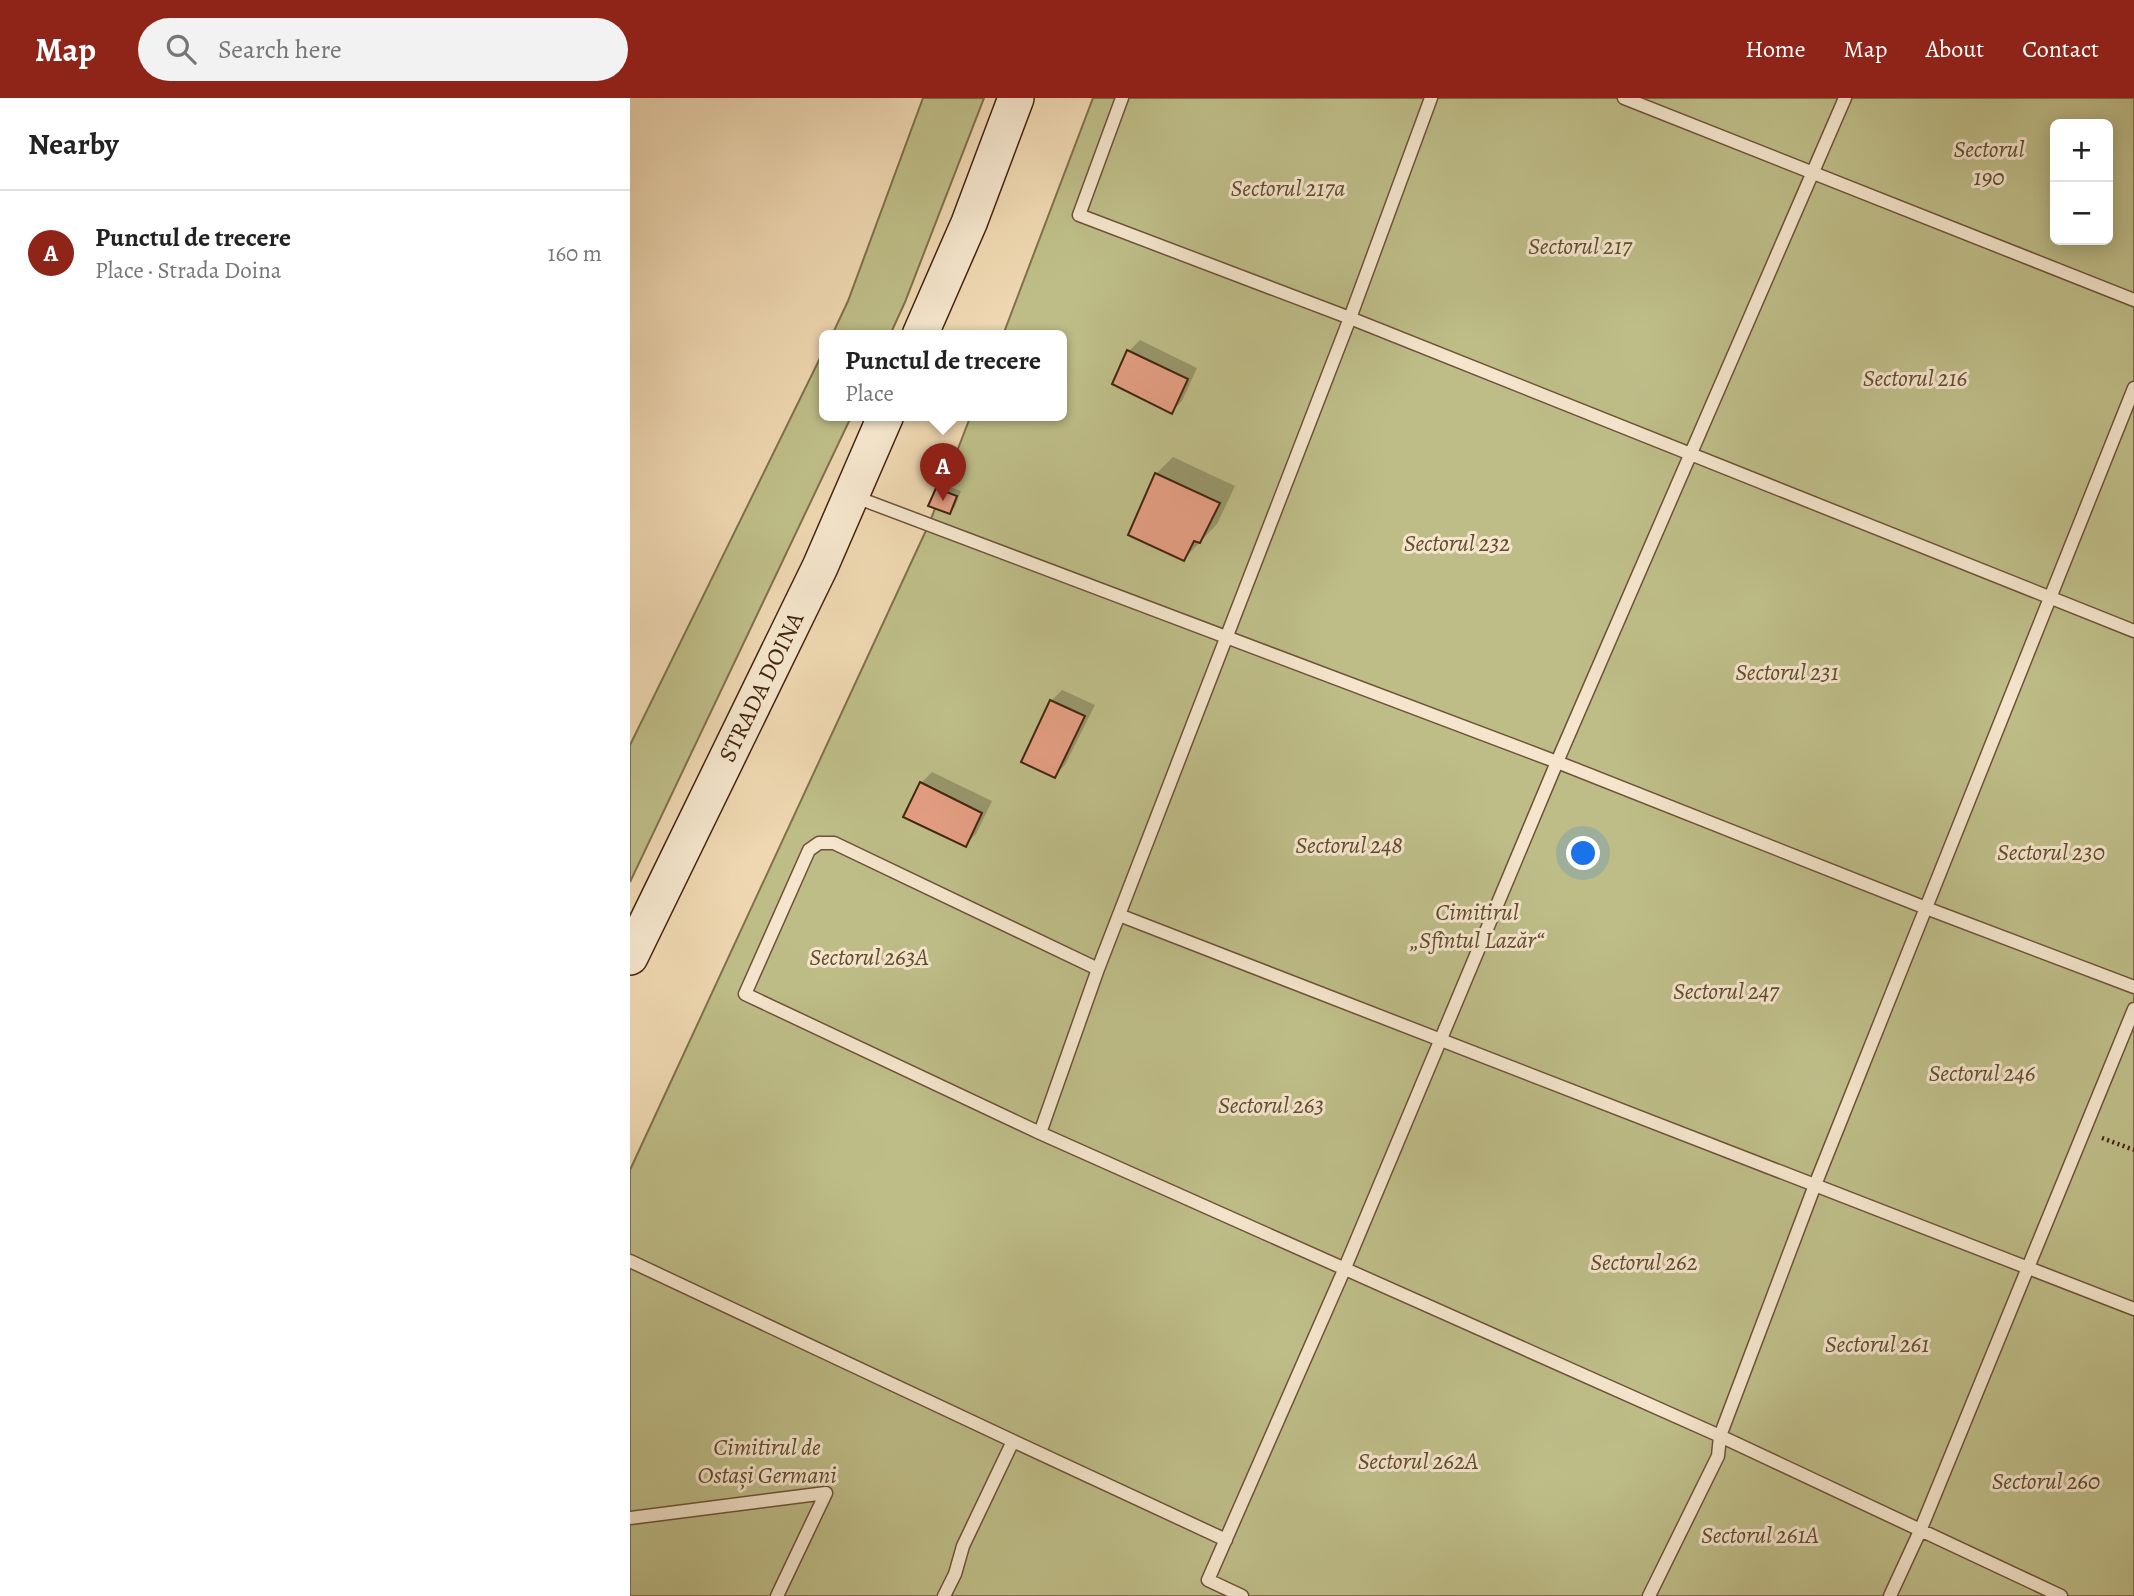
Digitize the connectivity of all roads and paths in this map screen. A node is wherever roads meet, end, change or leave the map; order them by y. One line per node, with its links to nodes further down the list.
1 (1016, 98): 9 (main road)
2 (1122, 98): 8 (lane)
3 (1432, 98): 8 (lane)
4 (1624, 98): 6 (lane)
5 (1845, 98): 6 (lane)
6 (1812, 174): 7 (lane); 12 (lane)
7 (2134, 300)
8 (1350, 318): 12 (lane); 16 (lane)
9 (922, 330)
10 (2134, 388): 14 (lane)
11 (883, 421): 13 (main road, STRADA DOINA)
12 (1690, 453): 14 (lane); 17 (lane)
13 (851, 495): 16 (lane); 20 (main road, STRADA DOINA)
14 (2051, 598): 15 (lane); 18 (lane)
15 (2134, 631)
16 (1228, 636): 17 (lane); 19 (lane)
17 (1557, 762): 18 (lane); 24 (lane)
18 (1926, 908): 22 (lane); 28 (lane)
19 (1119, 915): 21 (lane); 24 (lane)
20 (630, 957)
21 (1098, 969): 26 (lane); 26 (lane)
22 (2134, 987)
23 (2134, 1009): 25 (lane)
24 (1439, 1039): 28 (lane); 31 (lane)
25 (2085, 1132): 27 (path); 30 (lane)
26 (1040, 1133): 31 (lane)
27 (2134, 1150)
28 (1815, 1185): 30 (lane); 33 (lane)
29 (630, 1261): 34 (lane)
30 (2029, 1268): 32 (lane); 36 (lane)
31 (1344, 1270): 33 (lane); 37 (lane)
32 (2134, 1309)
33 (1720, 1436): 36 (lane); 41 (lane)
34 (1013, 1441): 37 (lane); 39 (lane)
35 (630, 1518): 38 (lane)
36 (1920, 1531): 42 (lane); 43 (lane)
37 (1226, 1540): 40 (lane)
38 (777, 1596)
39 (944, 1596)
40 (1242, 1596)
41 (1649, 1596)
42 (1890, 1596)
43 (2061, 1596)

